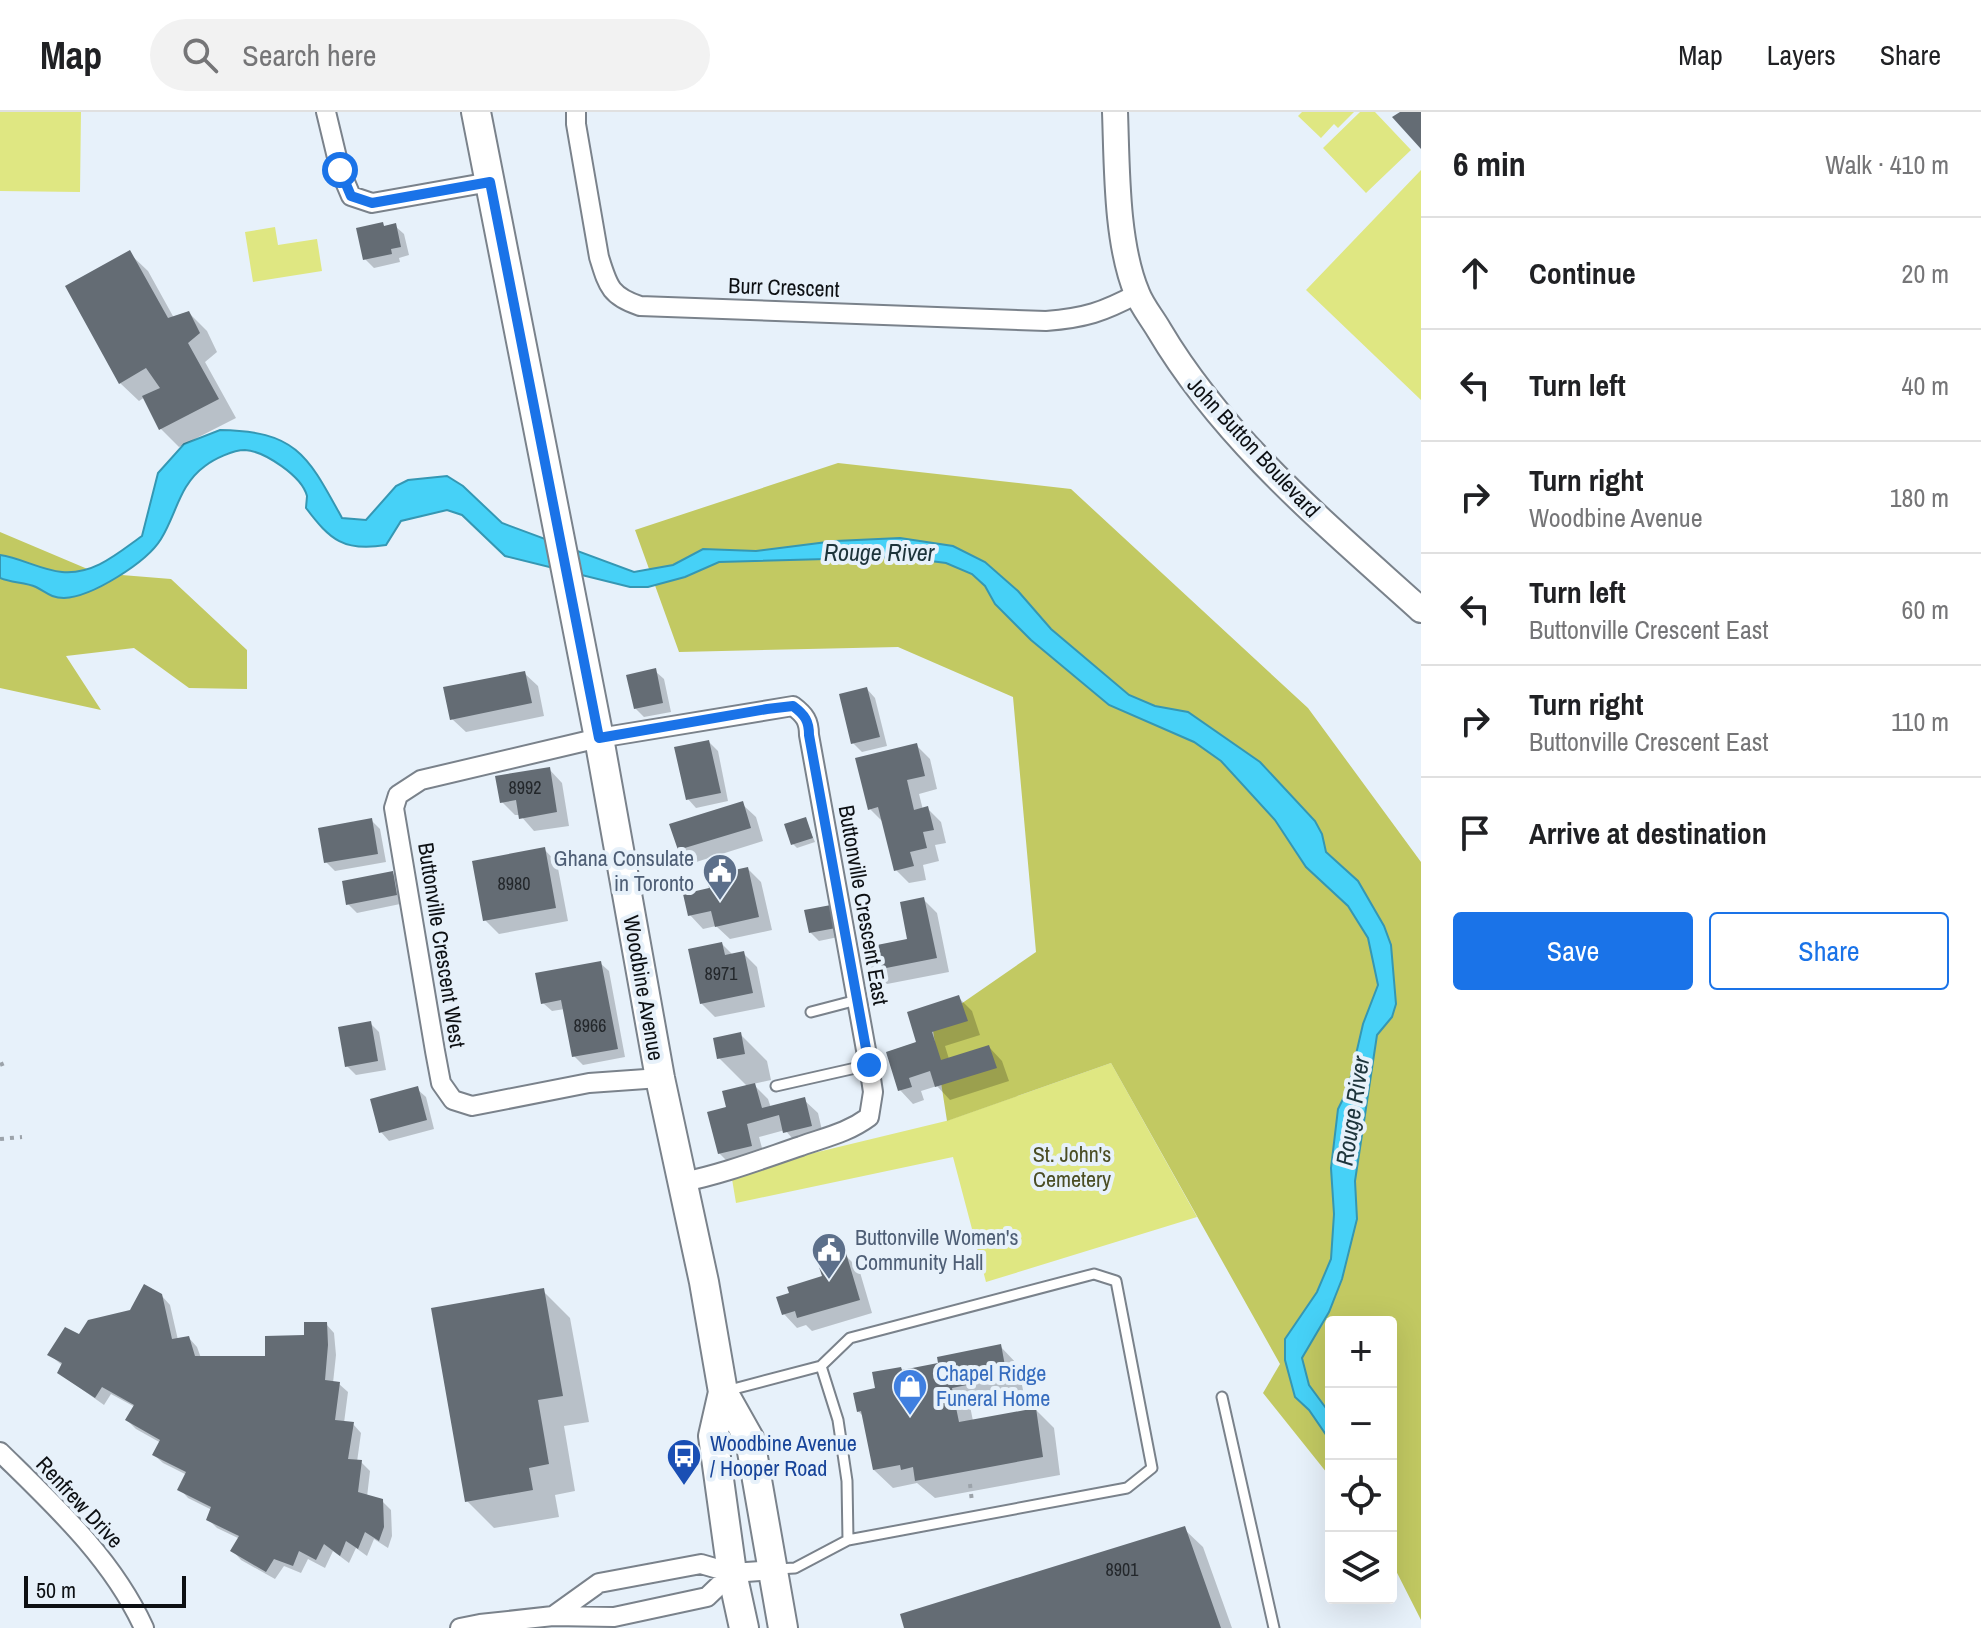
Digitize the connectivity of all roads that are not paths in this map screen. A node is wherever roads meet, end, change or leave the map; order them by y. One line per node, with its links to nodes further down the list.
1 (326, 112): 5 (street)
2 (476, 112): 5 (main road, Woodbine Avenue)
3 (576, 112): 6 (street, Burr Crescent)
4 (1115, 112): 6 (street, John Button Boulevard)
5 (490, 182): 8 (main road, Woodbine Avenue)
6 (1137, 294): 7 (street, John Button Boulevard)
7 (1421, 610)
8 (599, 738): 9 (street, Buttonville Crescent East); 12 (main road, Woodbine Avenue); 12 (street, Buttonville Crescent West)
9 (857, 1000): 10 (lane); 11 (street, Buttonville Crescent East)
10 (811, 1012)
11 (869, 1065): 13 (lane); 14 (street, Buttonville Crescent East)
12 (660, 1078): 14 (main road, Woodbine Avenue)
13 (776, 1086)
14 (683, 1182): 16 (main road, Woodbine Avenue)
15 (821, 1366): 16 (lane); 19 (lane); 19 (lane)
16 (723, 1392): 20 (main road, Woodbine Avenue); 21 (main road, Woodbine Avenue)
17 (1222, 1397): 27 (lane)
18 (0, 1452): 23 (street, Renfrew Drive)
19 (848, 1540): 20 (lane)
20 (773, 1570): 21 (street); 26 (main road, Woodbine Avenue)
21 (732, 1573): 22 (street); 22 (street); 25 (main road, Woodbine Avenue)
22 (555, 1622): 24 (street)
23 (144, 1628)
24 (460, 1628)
25 (744, 1628)
26 (783, 1628)
27 (1274, 1628)

